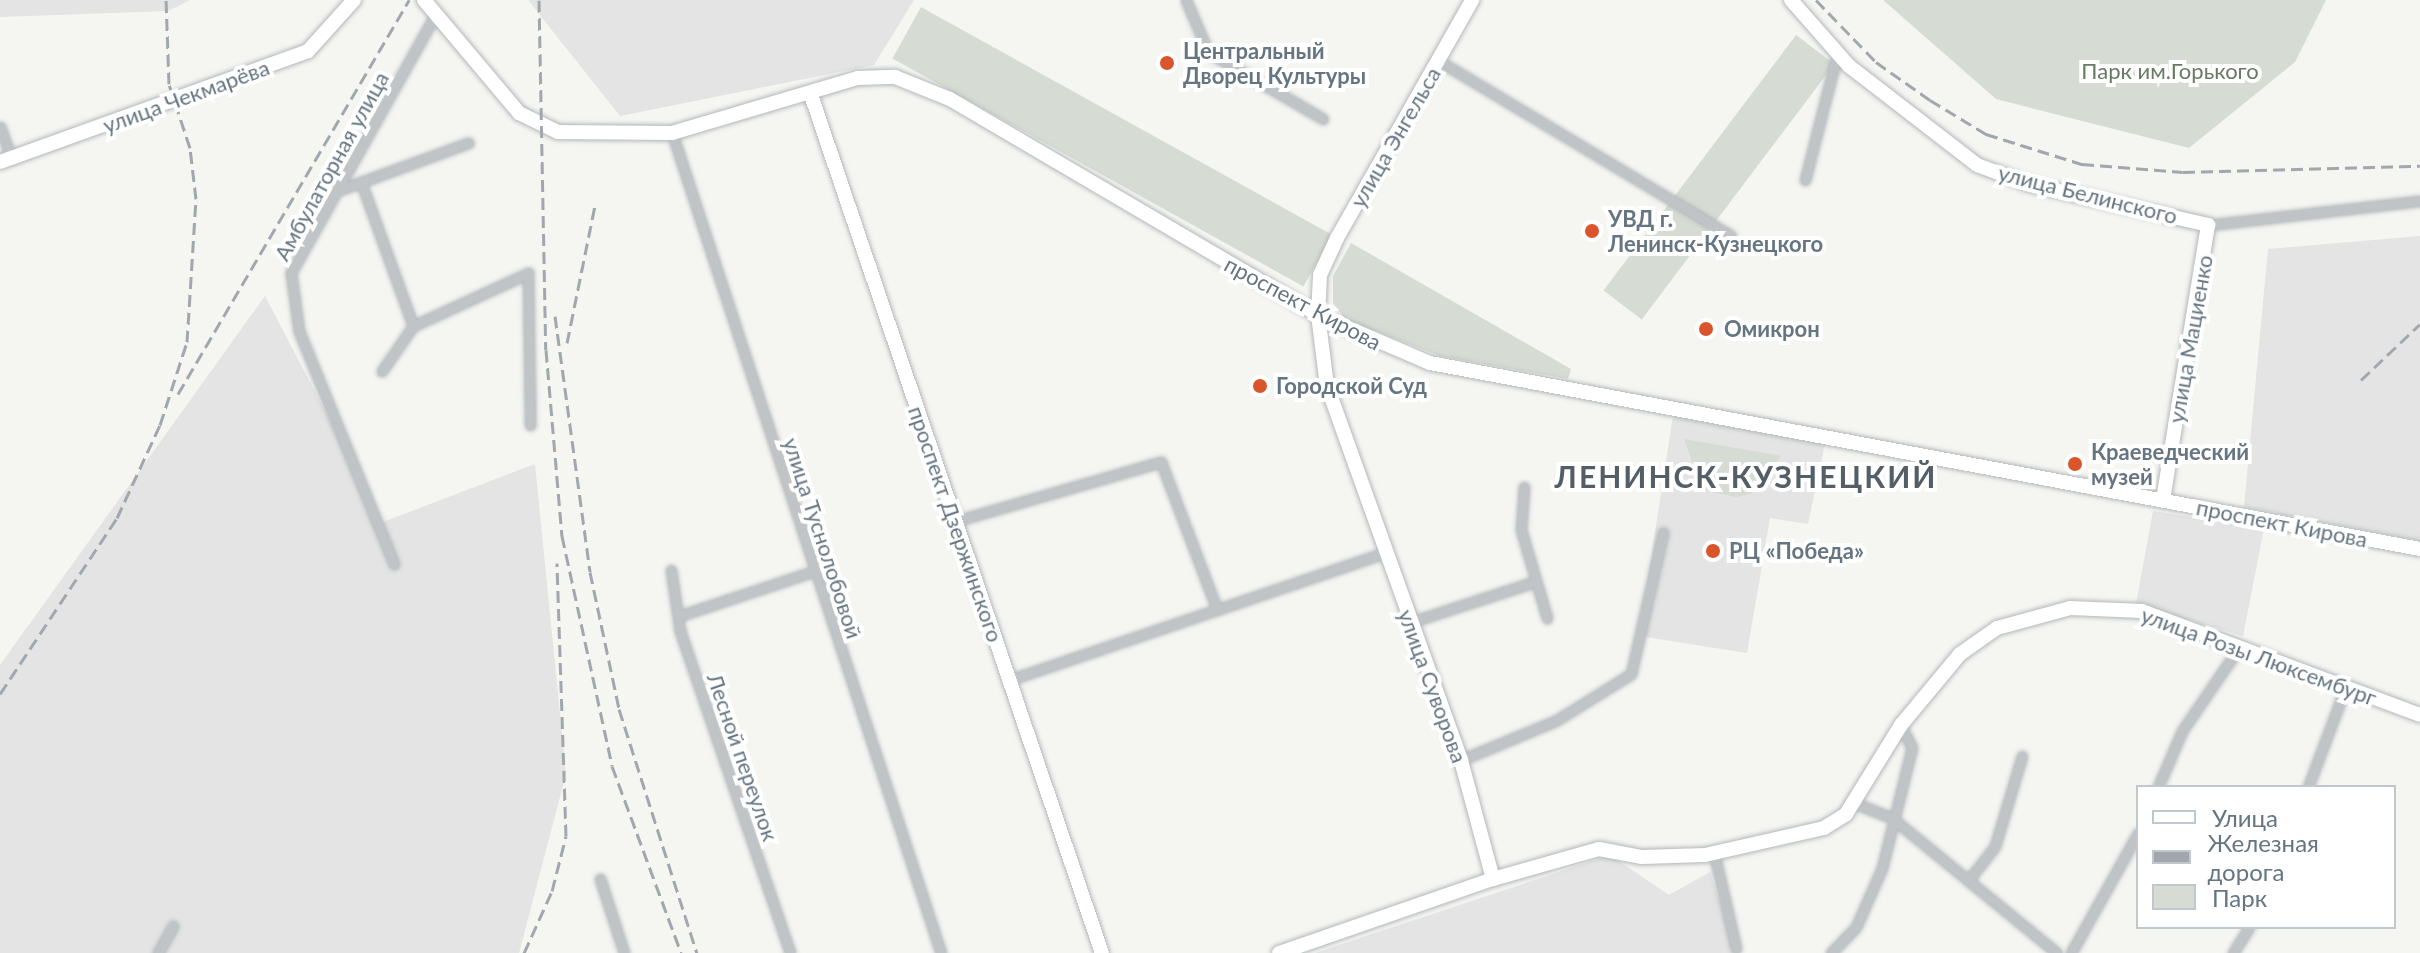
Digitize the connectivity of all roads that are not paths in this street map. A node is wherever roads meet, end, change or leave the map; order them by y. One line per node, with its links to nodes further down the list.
1 (354, 0): 14 (street, улица Чекмарёва)
2 (424, 0): 6 (street, проспект Кирова)
3 (1186, 0): 10 (street)
4 (1472, 0): 8 (street, улица Энгельса)
5 (1791, 0): 7 (street, улица Белинского)
6 (436, 14): 12 (street, проспект Кирова); 17 (street, Амбулаторная улица)
7 (1837, 54): 15 (street); 19 (street, улица Белинского)
8 (1439, 61): 20 (street); 21 (street, улица Энгельса)
9 (811, 95): 12 (street, проспект Кирова); 22 (street, проспект Кирова); 28 (street, проспект Дзержинского)
10 (1323, 119)
11 (0, 127): 14 (street)
12 (672, 133): 34 (street, улица Туснолобовой)
13 (468, 143): 16 (street)
14 (6, 160)
15 (1805, 180)
16 (361, 182): 17 (street); 23 (street)
17 (337, 191): 32 (street, Амбулаторная улица)
18 (2420, 201): 19 (street)
19 (2208, 225): 27 (street, улица Мациенко)
20 (1731, 236)
21 (1320, 275): 22 (street, улица Суворова)
22 (1318, 315): 27 (street, проспект Кирова); 31 (street, улица Суворова)
23 (413, 326): 24 (street); 25 (street)
24 (382, 371)
25 (530, 425)
26 (1524, 487): 35 (street)
27 (2163, 500): 30 (street, проспект Кирова)
28 (956, 521): 36 (street); 41 (street, проспект Дзержинского)
29 (1663, 533): 46 (street)
30 (2420, 549)
31 (1387, 552): 36 (street); 39 (street, улица Суворова)
32 (394, 564)
33 (671, 570): 37 (street, Лесной переулок)
34 (814, 571): 37 (street); 62 (street, улица Туснолобовой)
35 (1534, 582): 38 (street); 39 (street)
36 (1216, 607): 41 (street)
37 (679, 616): 61 (street, Лесной переулок)
38 (1547, 618)
39 (1408, 623): 46 (street, улица Суворова)
40 (2240, 646): 42 (street, улица Розы Люксембург); 44 (street, улица Розы Люксембург); 47 (street)
41 (1009, 680): 63 (street, проспект Дзержинского)
42 (2346, 686): 43 (street, улица Розы Люксембург); 48 (street)
43 (2420, 715)
44 (1901, 725): 49 (street, улица Розы Люксембург); 50 (street)
45 (2022, 756): 53 (street)
46 (1461, 760): 55 (street, улица Суворова)
47 (2159, 785)
48 (2309, 785)
49 (1854, 803): 50 (street); 52 (street, улица Розы Люксембург)
50 (1892, 818): 53 (street); 65 (street)
51 (2136, 837): 67 (street)
52 (1714, 853): 55 (street, улица Розы Люксембург); 58 (street)
53 (1971, 877): 66 (street)
54 (600, 879): 60 (street)
55 (1493, 879): 64 (street)
56 (173, 926): 59 (street)
57 (2248, 929): 68 (street)
58 (1736, 948)
59 (158, 953)
60 (624, 953)
61 (790, 953)
62 (941, 953)
63 (1102, 953)
64 (1279, 953)
65 (1831, 953)
66 (2057, 953)
67 (2071, 953)
68 (2233, 953)

